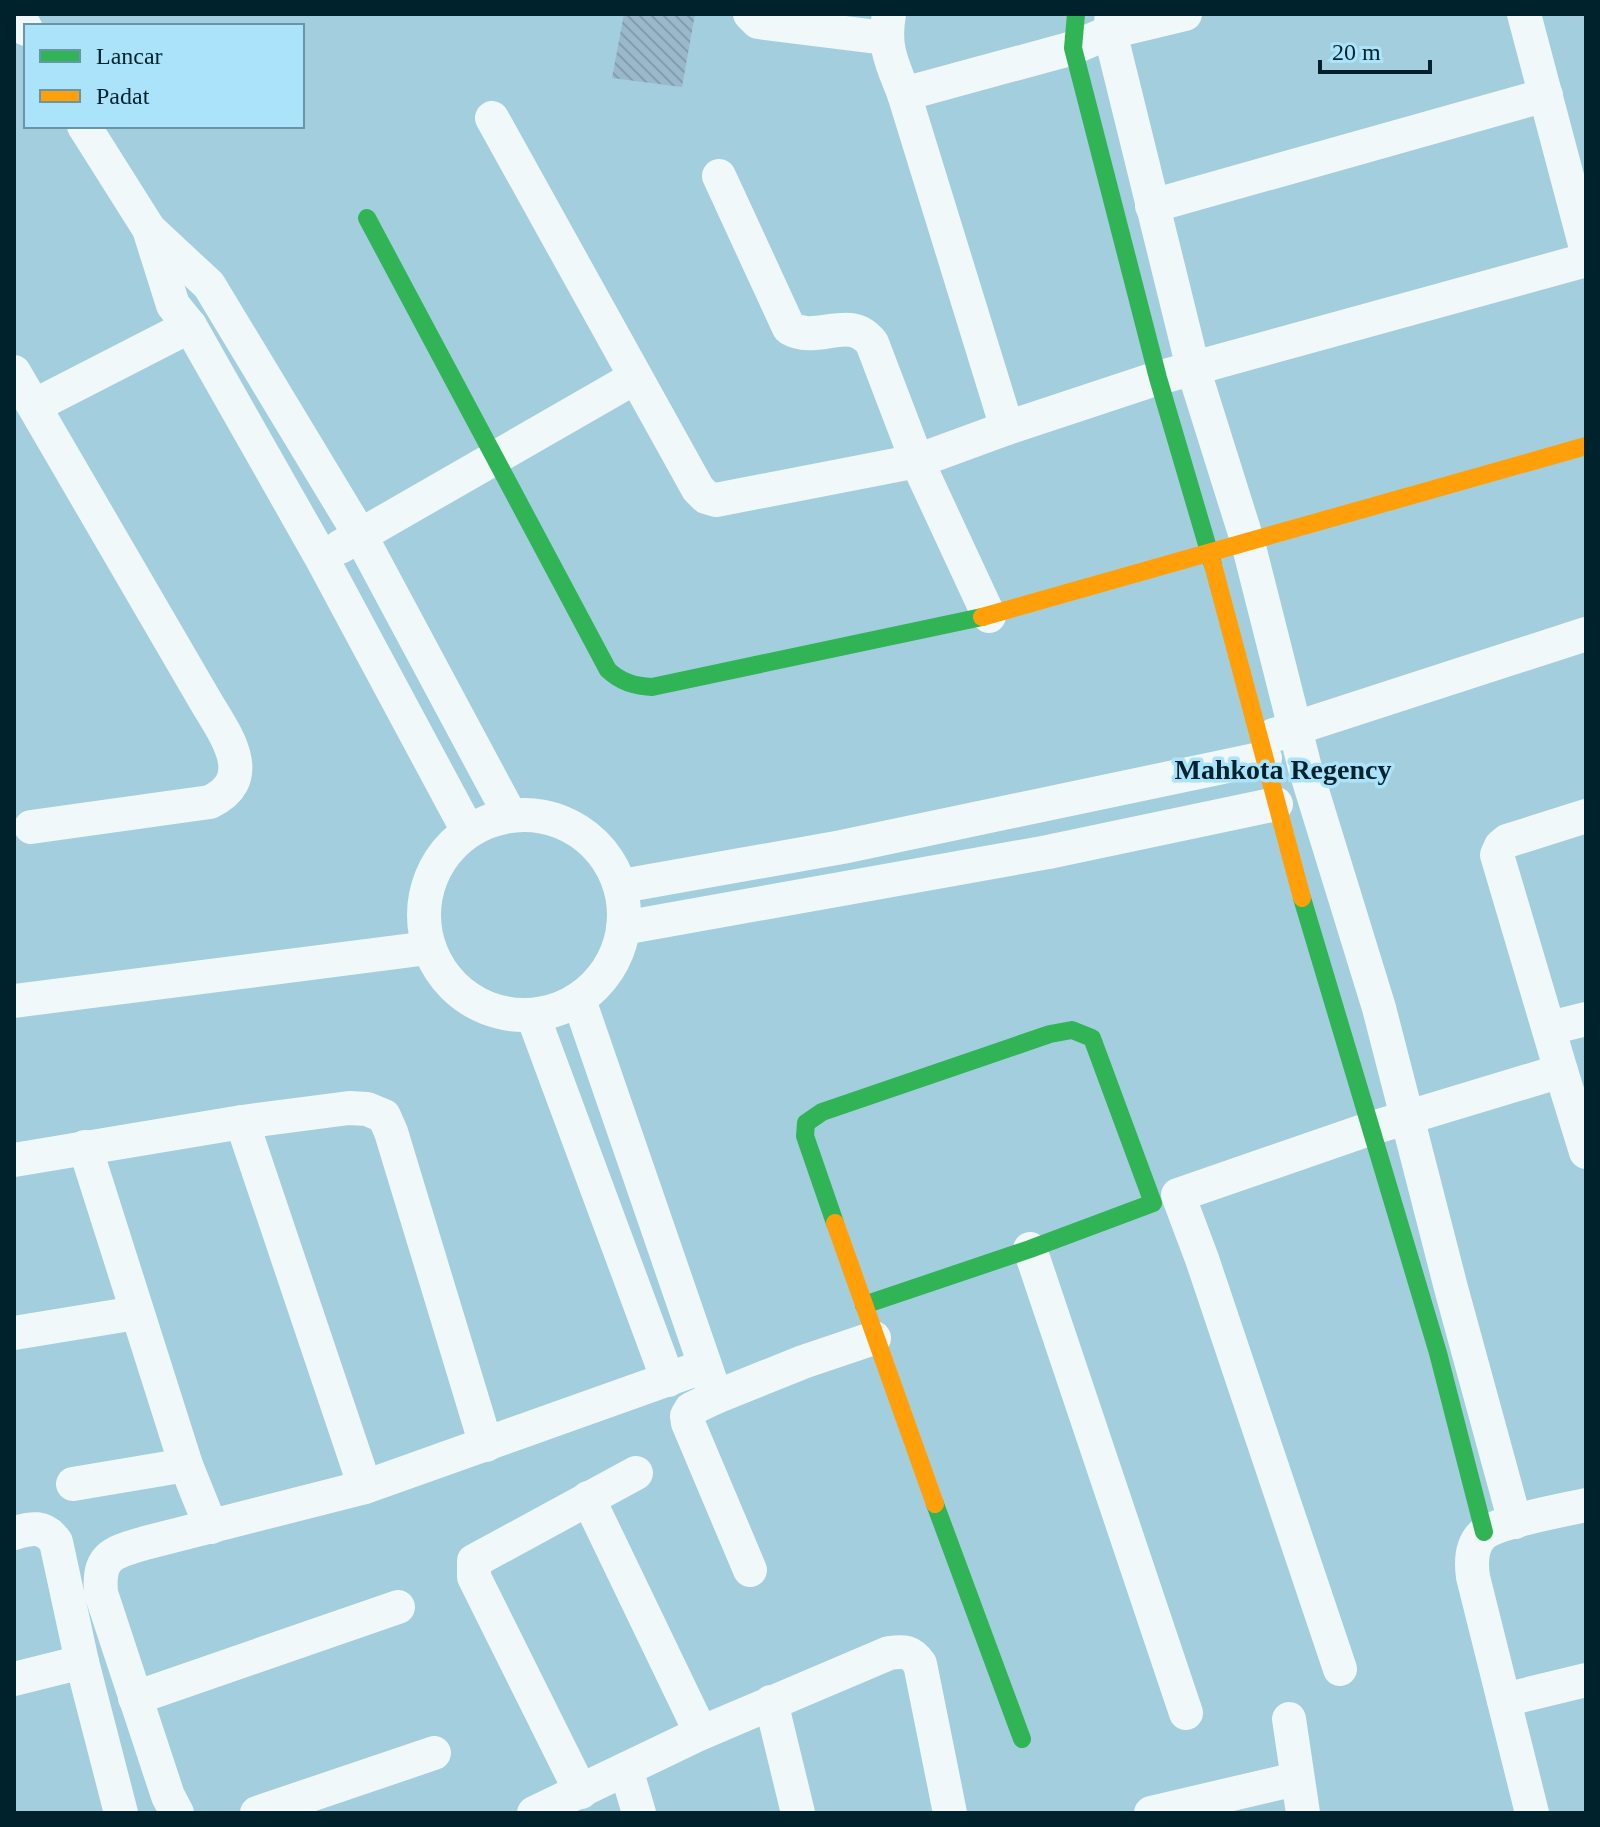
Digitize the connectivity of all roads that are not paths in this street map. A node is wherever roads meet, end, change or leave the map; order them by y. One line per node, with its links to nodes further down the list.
1 (750, 14): 6 (street)
2 (1076, 14): 7 (street)
3 (1185, 14): 5 (street)
4 (1524, 14): 9 (street)
5 (1111, 23): 7 (street); 13 (street)
6 (887, 26): 8 (street)
7 (1073, 48): 8 (street); 22 (street)
8 (904, 94): 24 (street)
9 (1546, 95): 13 (street); 16 (street)
10 (492, 118): 21 (street)
11 (85, 128): 15 (street)
12 (719, 176): 27 (street)
13 (1152, 206): 19 (street)
14 (367, 218): 26 (street)
15 (149, 229): 18 (street); 28 (street)
16 (1586, 248)
17 (1586, 260): 19 (street)
18 (190, 326): 23 (street); 31 (street)
19 (1193, 368): 22 (street); 29 (street)
20 (14, 372): 23 (street)
21 (634, 378): 26 (street); 27 (street)
22 (1158, 378): 24 (street); 30 (street)
23 (34, 406): 39 (street)
24 (1007, 428): 27 (street)
25 (1586, 446): 29 (street)
26 (496, 458): 28 (street); 32 (street)
27 (917, 461): 32 (street)
28 (360, 535): 31 (street); 37 (street)
29 (1248, 543): 30 (street); 34 (street)
30 (1210, 555): 32 (street); 35 (street)
31 (321, 557): 40 (street)
32 (989, 616)
33 (1586, 634): 34 (street)
34 (1294, 729): 35 (street); 50 (street)
35 (1262, 749): 36 (street); 41 (street)
36 (1276, 804): 42 (street); 52 (street)
37 (510, 815): 40 (street); 41 (street)
38 (1586, 816): 48 (street)
39 (31, 827)
40 (468, 831): 43 (street)
41 (622, 886): 42 (street)
42 (623, 928): 44 (street)
43 (428, 948): 45 (street); 46 (street)
44 (579, 1000): 46 (street); 63 (street)
45 (14, 1001)
46 (533, 1016): 62 (street)
47 (1586, 1019): 48 (street)
48 (1550, 1028): 49 (street)
49 (1561, 1071): 50 (street); 53 (street)
50 (1407, 1118): 52 (street); 72 (street)
51 (242, 1122): 54 (street); 64 (street); 68 (street)
52 (1369, 1129): 56 (street); 72 (street)
53 (1584, 1134)
54 (85, 1147): 55 (street); 59 (street)
55 (14, 1160)
56 (1166, 1199): 57 (street); 58 (street); 77 (street)
57 (1030, 1249): 58 (street); 83 (street)
58 (864, 1305): 61 (street)
59 (136, 1313): 60 (street); 65 (street)
60 (14, 1333)
61 (874, 1338): 63 (street); 86 (street)
62 (668, 1380): 63 (street); 64 (street)
63 (710, 1381): 74 (street)
64 (486, 1445): 68 (street)
65 (186, 1465): 67 (street); 71 (street)
66 (636, 1473): 69 (street)
67 (73, 1484)
68 (365, 1487): 71 (street)
69 (588, 1498): 85 (street); 90 (street)
70 (1586, 1505): 72 (street)
71 (211, 1527): 80 (street)
72 (1500, 1527): 81 (street)
73 (14, 1533): 76 (street)
74 (750, 1570)
75 (398, 1607): 80 (street)
76 (82, 1662): 78 (street); 91 (street)
77 (1340, 1669)
78 (14, 1679)
79 (1586, 1680): 81 (street)
80 (135, 1698): 92 (street)
81 (1504, 1700): 100 (street)
82 (771, 1702): 85 (street); 96 (street); 97 (street)
83 (1186, 1713)
84 (1289, 1719): 89 (street)
85 (701, 1733): 88 (street)
86 (1022, 1739)
87 (434, 1753): 93 (street)
88 (626, 1769): 90 (street); 95 (street)
89 (1296, 1779): 98 (street); 99 (street)
90 (581, 1792): 94 (street)
91 (118, 1812)
92 (177, 1813)
93 (257, 1813)
94 (534, 1813)
95 (639, 1813)
96 (798, 1813)
97 (950, 1813)
98 (1151, 1813)
99 (1303, 1813)
100 (1532, 1813)

